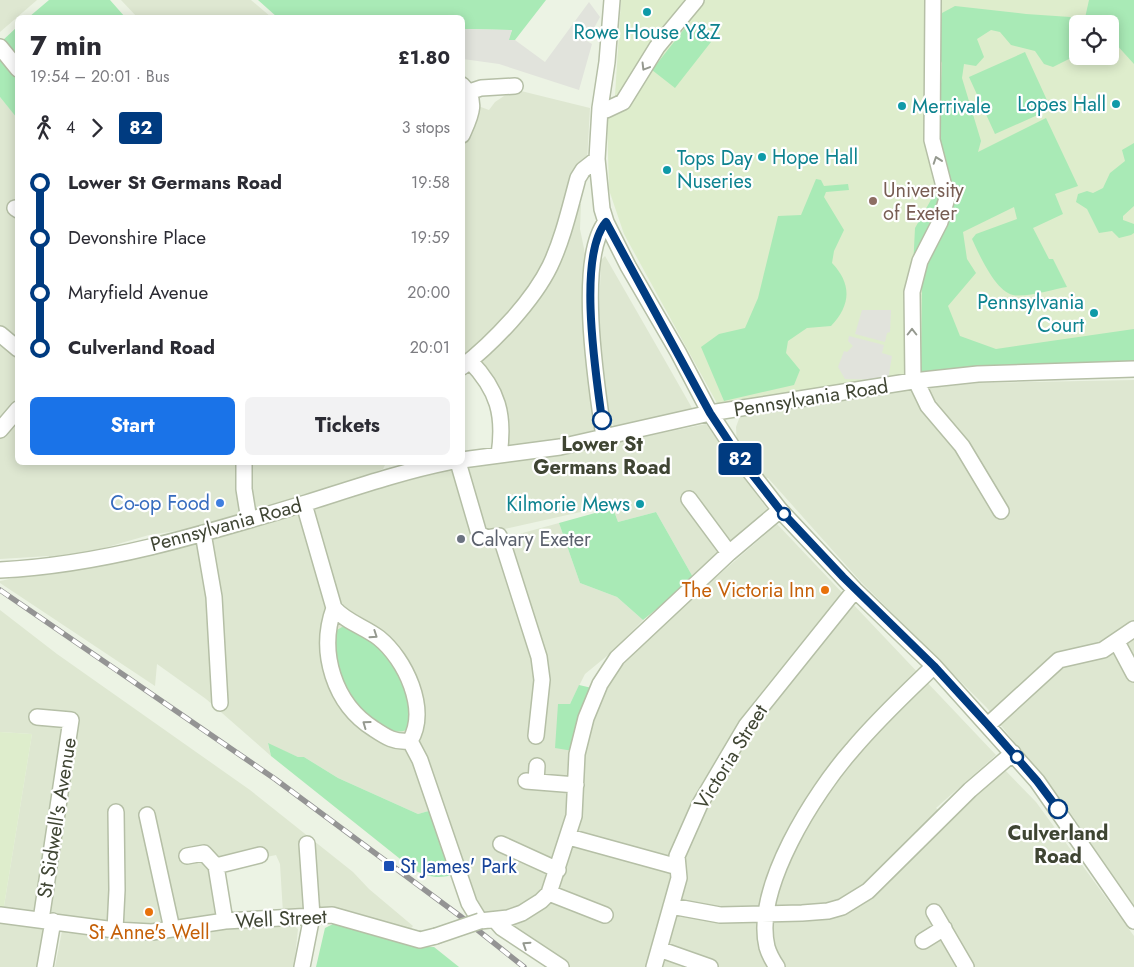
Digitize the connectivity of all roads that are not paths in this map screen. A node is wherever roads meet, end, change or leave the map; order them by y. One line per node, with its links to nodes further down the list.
1 (612, 0): 8 (street)
2 (696, 0): 8 (street, one-way to 8)
3 (933, 0): 16 (street, one-way to 3)
4 (0, 47): 5 (street)
5 (15, 65)
6 (515, 86): 7 (street)
7 (466, 88): 9 (street)
8 (600, 108): 10 (street)
9 (465, 127)
10 (597, 159): 11 (street); 14 (street)
11 (606, 222): 18 (street); 20 (street)
12 (0, 334): 13 (street)
13 (15, 346)
14 (466, 364): 21 (street)
15 (1134, 369): 16 (street, Pennsylvania Road)
16 (915, 381): 18 (street, Pennsylvania Road); 31 (street)
17 (15, 412): 19 (street)
18 (710, 413): 20 (street, Pennsylvania Road); 30 (street)
19 (0, 430)
20 (604, 437): 21 (street, Pennsylvania Road)
21 (499, 455): 22 (street, Pennsylvania Road)
22 (465, 460)
23 (244, 465): 32 (street)
24 (394, 465): 27 (street)
25 (434, 465): 27 (street, Pennsylvania Road)
26 (459, 465): 45 (street)
27 (389, 477): 29 (street, Pennsylvania Road)
28 (689, 499): 34 (street)
29 (304, 504): 32 (street, Pennsylvania Road); 37 (street)
30 (780, 510): 34 (street); 36 (street)
31 (1001, 511)
32 (249, 520): 33 (street, Pennsylvania Road)
33 (203, 533): 35 (street, Pennsylvania Road); 42 (street)
34 (729, 553): 49 (street)
35 (0, 570)
36 (855, 590): 40 (street); 58 (street, Victoria Street)
37 (334, 608): 46 (street, one-way to 46); 46 (street, one-way to 37)
38 (1134, 629): 39 (street)
39 (1117, 642): 41 (street); 44 (street)
40 (934, 666): 44 (street); 63 (street)
41 (1134, 674)
42 (220, 703)
43 (37, 717): 67 (street, St Sidwell's Avenue)
44 (988, 725): 47 (street)
45 (536, 736)
46 (410, 741): 68 (street)
47 (1013, 753): 63 (street); 69 (street)
48 (537, 766): 49 (street)
49 (576, 785): 52 (street)
50 (116, 812): 73 (street)
51 (147, 815): 72 (street)
52 (569, 837): 58 (street); 59 (street)
53 (308, 844): 66 (street)
54 (501, 844): 59 (street)
55 (260, 855): 57 (street)
56 (187, 856): 57 (street)
57 (216, 866): 70 (street)
58 (678, 867): 61 (street, Victoria Street)
59 (558, 870): 60 (street)
60 (550, 893): 65 (street); 68 (street, Well Street)
61 (672, 906): 63 (street); 75 (street, Victoria Street)
62 (934, 912): 71 (street)
63 (766, 914): 81 (street)
64 (0, 915): 67 (street, Well Street)
65 (605, 915)
66 (312, 916): 68 (street, Well Street, bridge); 70 (street, Well Street); 77 (street)
67 (47, 921): 73 (street, Well Street); 76 (street)
68 (487, 921): 78 (street, one-way to 68)
69 (1134, 921)
70 (225, 922): 72 (street, Well Street)
71 (944, 928): 74 (street); 82 (street)
72 (172, 929): 73 (street, Well Street)
73 (115, 930)
74 (923, 941)
75 (659, 949): 79 (street, Victoria Street); 80 (street)
76 (45, 967)
77 (302, 967)
78 (561, 967)
79 (654, 967)
80 (710, 967)
81 (777, 967)
82 (966, 967)

